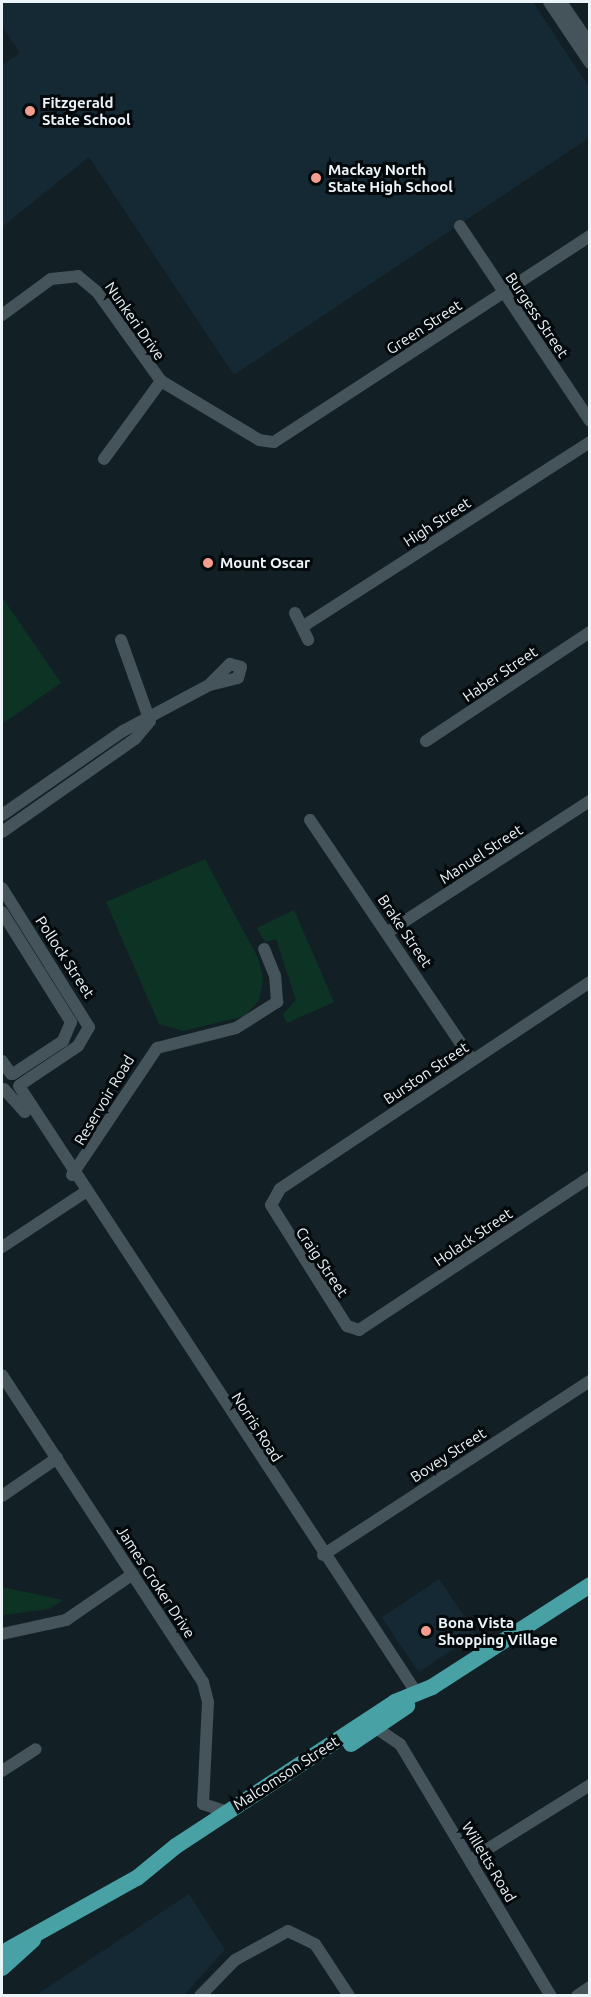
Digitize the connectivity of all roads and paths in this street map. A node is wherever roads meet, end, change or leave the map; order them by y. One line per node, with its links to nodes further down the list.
1 (549, 2): 3 (street)
2 (561, 2): 3 (street)
3 (588, 50)
4 (460, 226): 6 (street, Burgess Street)
5 (590, 237): 6 (street, Green Street)
6 (504, 293): 9 (street, Burgess Street); 10 (street, Green Street)
7 (2, 315): 8 (street, Nunkeri Drive)
8 (160, 381): 10 (street, Nunkeri Drive); 12 (street)
9 (590, 421)
10 (274, 442)
11 (590, 442): 14 (street, High Street)
12 (104, 459)
13 (295, 613): 14 (street)
14 (302, 627): 17 (street)
15 (590, 632): 20 (street, Haber Street)
16 (121, 640): 19 (street)
17 (308, 640)
18 (209, 685): 19 (street)
19 (150, 721): 21 (street); 22 (street)
20 (426, 741)
21 (68, 769): 22 (street); 23 (street)
22 (76, 780): 24 (street)
23 (41, 788): 24 (street); 26 (street)
24 (48, 799): 27 (street)
25 (590, 801): 33 (street, Manuel Street)
26 (6, 812): 27 (street)
27 (19, 819): 29 (street)
28 (310, 819): 33 (street, Brake Street)
29 (2, 832)
30 (2, 888): 31 (street, Pollock Street)
31 (6, 904): 34 (street, Pollock Street)
32 (2, 912): 36 (street, Pollock Street)
33 (388, 932): 42 (street, Brake Street)
34 (41, 946): 36 (street); 38 (street, Pollock Street)
35 (264, 949): 47 (street, Reservoir Road)
36 (29, 954): 39 (street, Pollock Street)
37 (590, 982): 42 (street, Burston Street)
38 (70, 991): 39 (street); 40 (street, Pollock Street)
39 (59, 998): 41 (street, Pollock Street)
40 (87, 1019): 41 (street); 44 (street, Pollock Street)
41 (71, 1022): 44 (street, Pollock Street)
42 (472, 1060): 49 (street, Burston Street)
43 (2, 1061): 45 (street, Norris Road)
44 (40, 1064): 45 (street, Pollock Street)
45 (16, 1080): 46 (street, Norris Road); 47 (street, Norris Road)
46 (3, 1086): 47 (street, Norris Road)
47 (72, 1175): 50 (street, Norris Road)
48 (590, 1177): 52 (street, Holack Street)
49 (280, 1189): 52 (street, Craig Street)
50 (84, 1193): 51 (street); 57 (street, Norris Road)
51 (2, 1247)
52 (373, 1323)
53 (2, 1375): 55 (street, James Croker Drive)
54 (590, 1381): 57 (street, Bovey Street)
55 (57, 1458): 56 (street); 58 (street, James Croker Drive)
56 (2, 1496)
57 (323, 1555): 61 (street, Norris Road)
58 (133, 1574): 60 (street); 66 (street, James Croker Drive)
59 (590, 1585): 61 (main road, Malcomson Street)
60 (2, 1634)
61 (418, 1695): 62 (main road, Malcomson Street); 66 (main road, Malcomson Street)
62 (376, 1728): 67 (street, Willetts Road); 68 (main road, Malcomson Street)
63 (36, 1749): 64 (street)
64 (2, 1771)
65 (590, 1785): 67 (street)
66 (227, 1812): 68 (main road, Malcomson Street)
67 (470, 1860): 75 (street, Willetts Road)
68 (160, 1862): 69 (main road, Malcomson Street)
69 (33, 1940): 70 (main road, Malcomson Street); 71 (main road, Malcomson Street)
70 (2, 1953)
71 (2, 1968)
72 (590, 1987): 76 (street)
73 (200, 1995): 74 (street)
74 (349, 1995)
75 (552, 1995)
76 (577, 1995)

